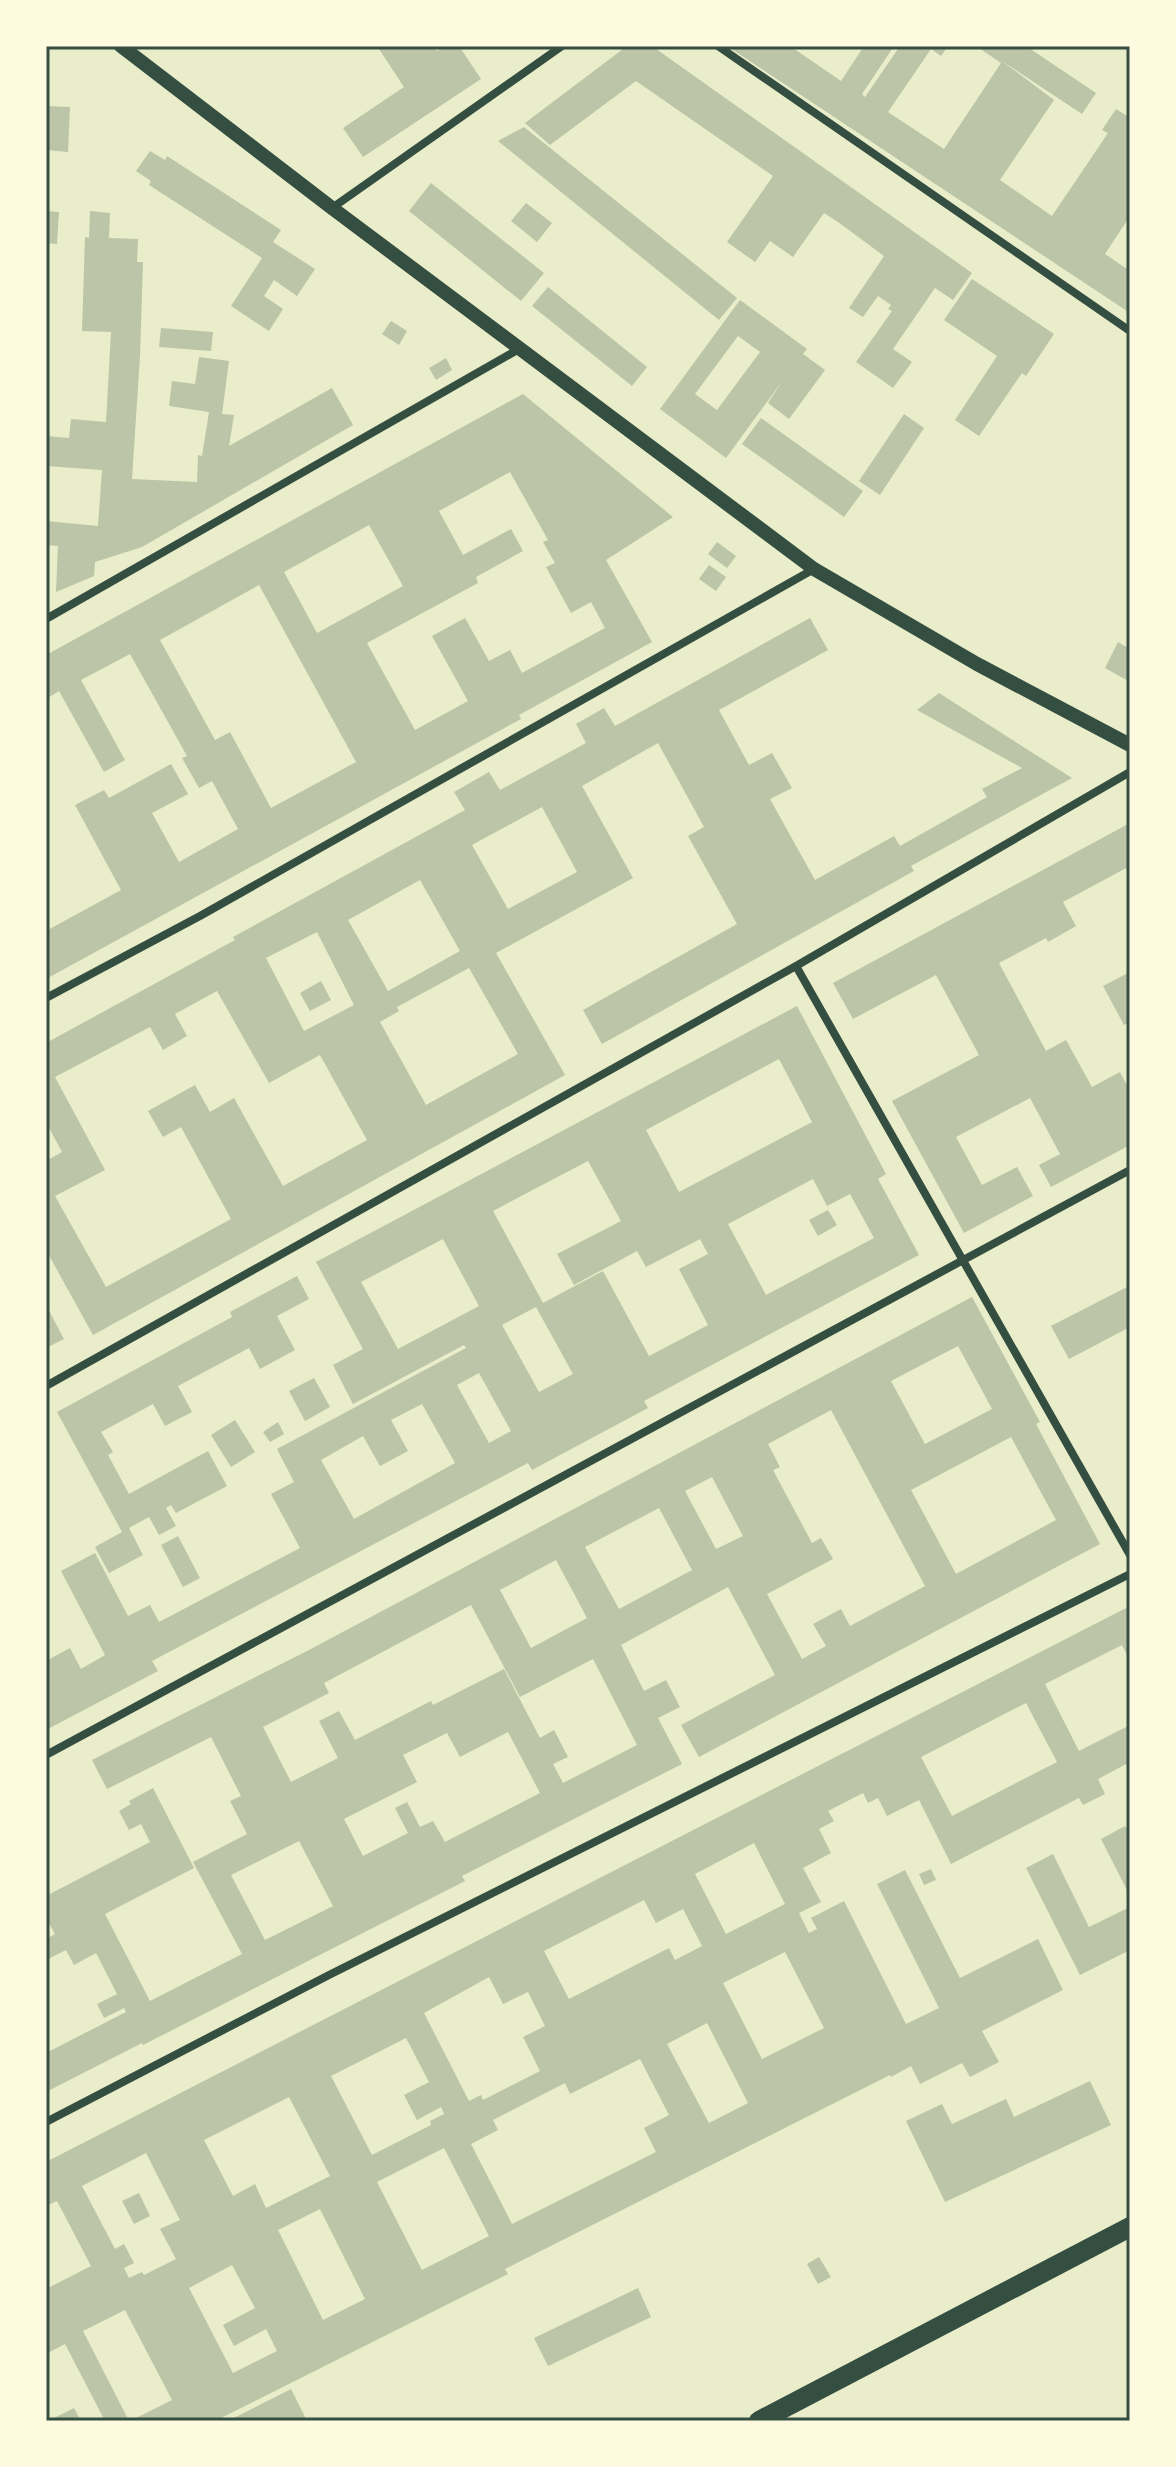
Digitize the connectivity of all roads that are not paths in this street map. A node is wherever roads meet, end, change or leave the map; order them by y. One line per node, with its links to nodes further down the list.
1 (121, 46): 4 (street)
2 (562, 46): 4 (street)
3 (718, 46): 5 (street)
4 (332, 208): 6 (street)
5 (1130, 331)
6 (519, 349): 7 (street); 8 (street)
7 (814, 569): 9 (street); 12 (street)
8 (46, 619)
9 (1130, 745)
10 (1130, 772): 11 (street)
11 (796, 966): 14 (street); 15 (street)
12 (46, 998)
13 (1130, 1170): 14 (street)
14 (961, 1260): 16 (street); 18 (street)
15 (46, 1386)
16 (1130, 1555)
17 (1130, 1574): 19 (street)
18 (46, 1755)
19 (46, 2122)
20 (1130, 2227): 21 (main road)
21 (759, 2421)

